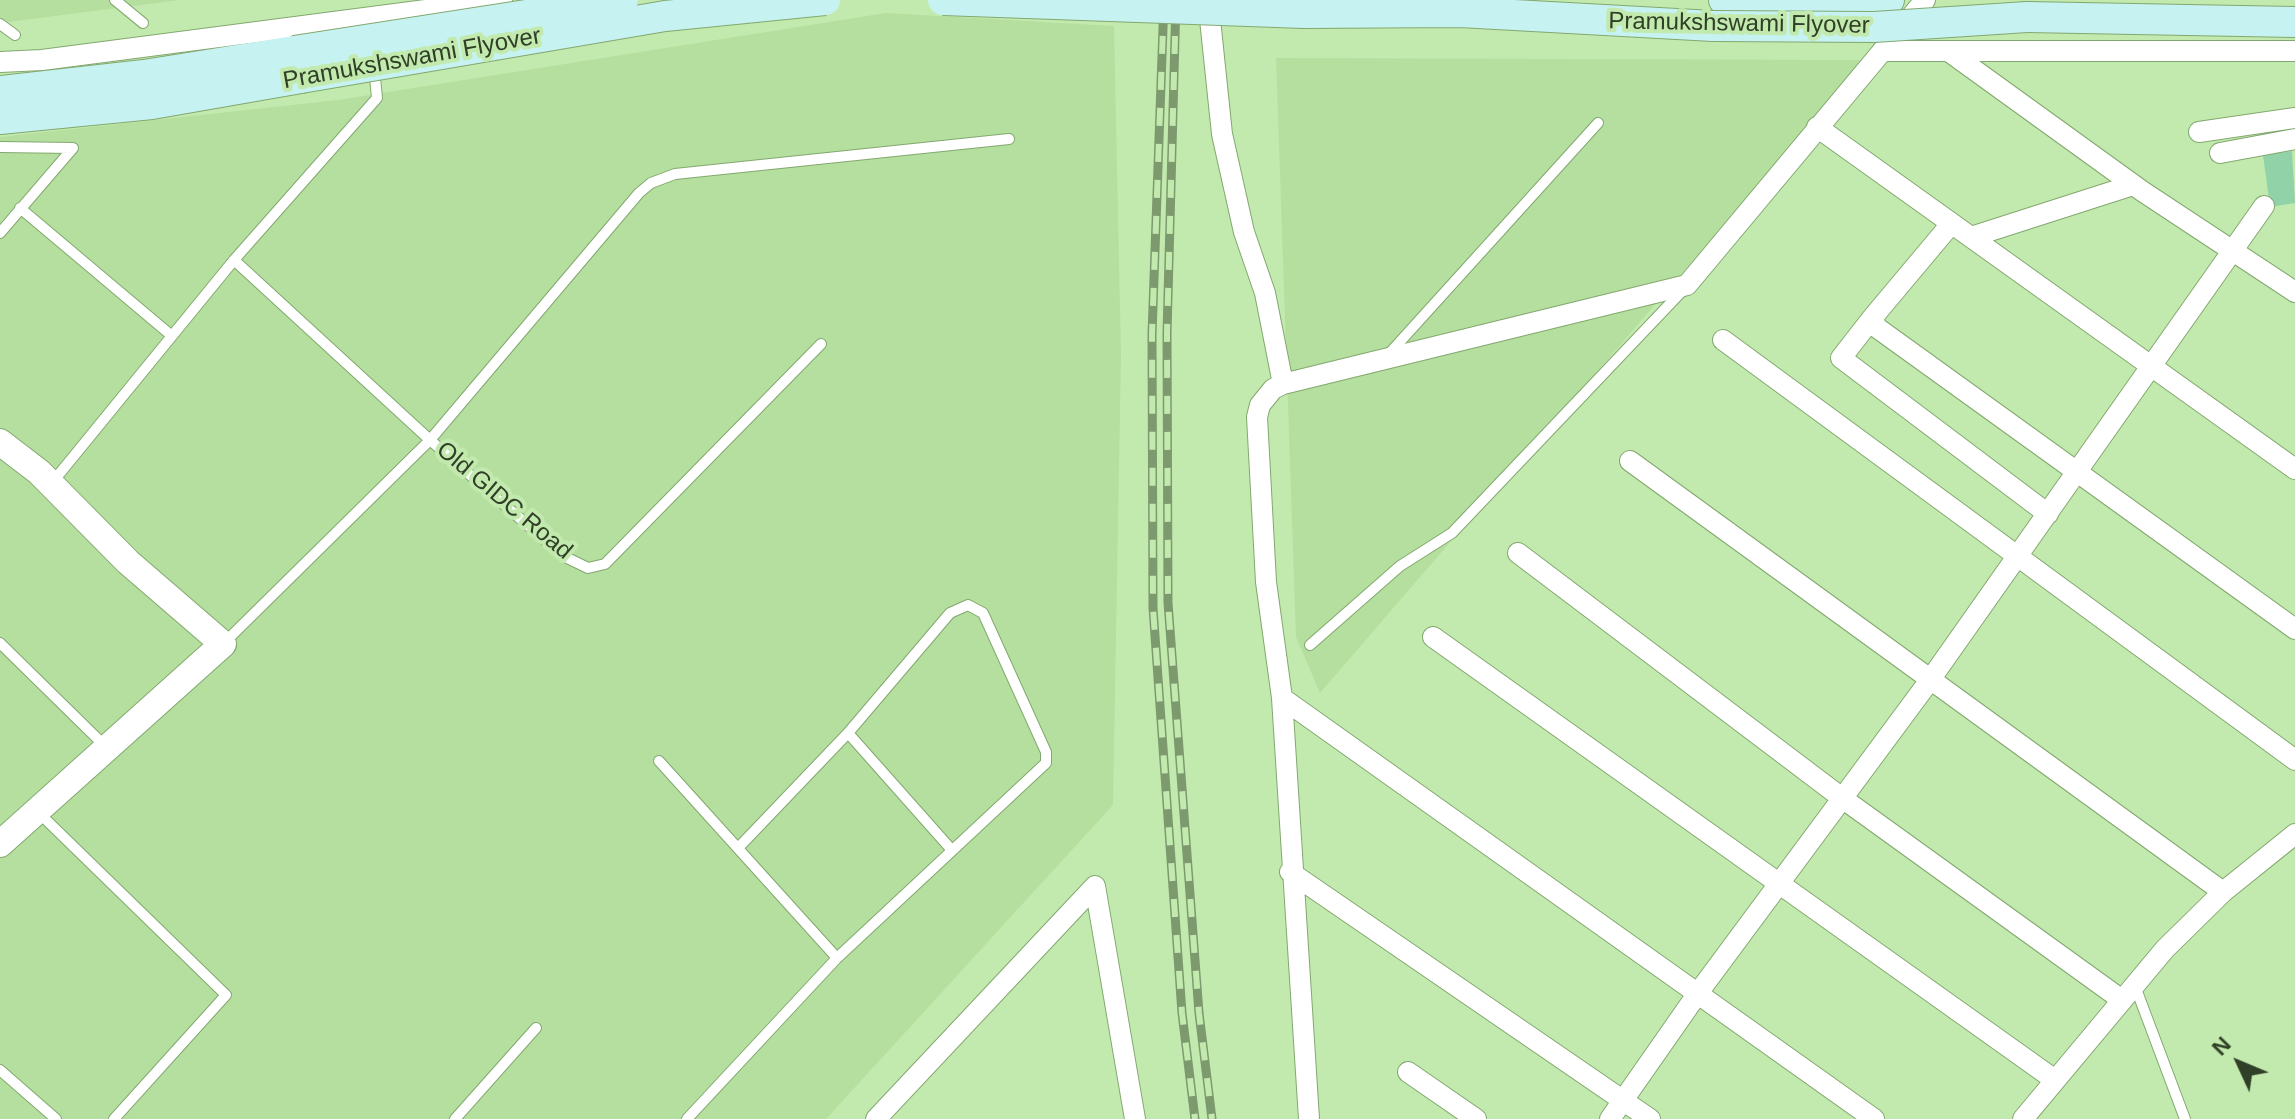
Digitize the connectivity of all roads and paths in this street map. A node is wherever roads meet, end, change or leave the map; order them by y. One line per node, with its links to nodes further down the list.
1 (115, 0): 12 (lane)
2 (502, 0): 10 (street)
3 (623, 0): 19 (main road, Pramukshswami Flyover, bridge)
4 (825, 0): 19 (main road, Pramukshswami Flyover, bridge)
5 (943, 0): 11 (main road, Pramukshswami Flyover, bridge)
6 (1208, 0): 46 (street)
7 (1724, 0): 8 (main road, Pramukshswami Flyover)
8 (1889, 0)
9 (1925, 0): 15 (street)
10 (370, 17): 18 (street); 37 (lane)
11 (2295, 22)
12 (143, 23)
13 (0, 24): 14 (lane)
14 (15, 35)
15 (1882, 51): 17 (street); 24 (street)
16 (2295, 51): 17 (street)
17 (1951, 53): 30 (street)
18 (0, 62)
19 (298, 65): 20 (main road, Pramukshswami Flyover); 22 (main road, Pramukshswami Flyover)
20 (0, 91)
21 (2295, 118): 25 (street)
22 (0, 119)
23 (1598, 123): 44 (lane)
24 (1817, 127): 33 (street); 38 (street)
25 (2199, 132)
26 (1009, 139): 47 (lane)
27 (2295, 139): 29 (street)
28 (0, 147): 32 (lane)
29 (2220, 153)
30 (2133, 185): 35 (street); 36 (street)
31 (2264, 206): 36 (street)
32 (20, 208): 34 (lane); 41 (lane)
33 (1951, 224): 35 (street); 40 (street)
34 (0, 233)
35 (1971, 237): 45 (street)
36 (2234, 251): 39 (street); 45 (street)
37 (234, 260): 41 (lane); 47 (lane)
38 (1687, 285): 44 (street); 60 (lane)
39 (2295, 292)
40 (1873, 317): 51 (street); 53 (street)
41 (172, 336): 52 (lane)
42 (1723, 340): 55 (street)
43 (821, 344): 47 (lane, Old GIDC Road)
44 (1384, 359): 46 (street)
45 (2151, 367): 50 (street); 51 (street)
46 (1283, 384): 62 (street)
47 (430, 440): 59 (lane, Old GIDC Road)
48 (0, 442): 52 (street)
49 (1630, 461): 61 (street)
50 (2295, 469)
51 (2075, 473): 53 (street); 56 (street)
52 (51, 484): 59 (street)
53 (2048, 514): 55 (street)
54 (1518, 553): 67 (street)
55 (2016, 557): 61 (street); 65 (street)
56 (2295, 629)
57 (1433, 637): 74 (street)
58 (0, 643): 64 (lane)
59 (223, 644): 64 (street, Old GIDC Road)
60 (1310, 645)
61 (1930, 680): 67 (street); 75 (street)
62 (1282, 698): 73 (street); 77 (street)
63 (848, 733): 71 (lane); 72 (lane); 72 (lane)
64 (107, 748): 68 (street, Old GIDC Road)
65 (2295, 760)
66 (659, 761): 71 (lane)
67 (1842, 798): 74 (street); 78 (street)
68 (36, 811): 70 (street, Old GIDC Road); 85 (lane)
69 (2295, 834): 75 (street)
70 (0, 844)
71 (739, 847): 76 (lane)
72 (950, 848): 76 (lane)
73 (1290, 872): 83 (street); 90 (street)
74 (1780, 882): 77 (street); 82 (street)
75 (2223, 892): 78 (street)
76 (837, 958): 87 (lane)
77 (1698, 993): 83 (street); 94 (street)
78 (2128, 993): 82 (street); 96 (lane)
79 (536, 1028): 86 (lane)
80 (0, 1070): 84 (lane)
81 (1408, 1072): 91 (street)
82 (2055, 1080): 95 (street)
83 (1624, 1099): 92 (street); 93 (street)
84 (56, 1119)
85 (114, 1119)
86 (455, 1119)
87 (687, 1119)
88 (876, 1119): 89 (street)
89 (1135, 1119)
90 (1309, 1119)
91 (1476, 1119)
92 (1610, 1119)
93 (1650, 1119)
94 (1874, 1119)
95 (2023, 1119)
96 (2185, 1119)

